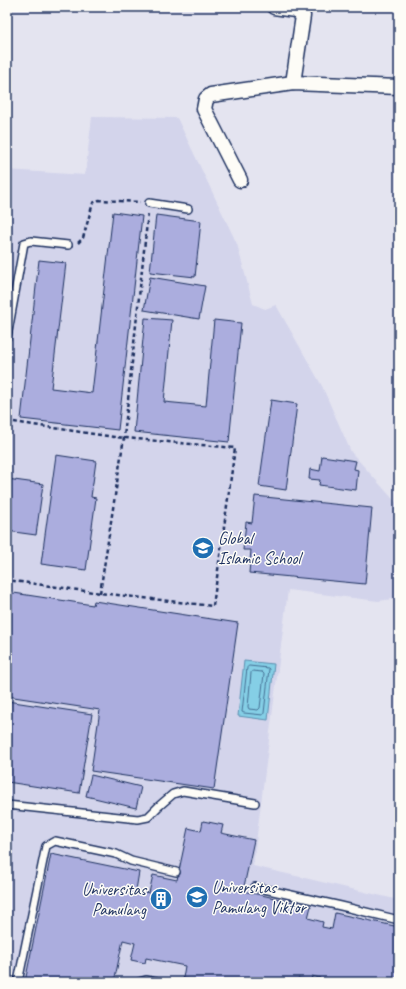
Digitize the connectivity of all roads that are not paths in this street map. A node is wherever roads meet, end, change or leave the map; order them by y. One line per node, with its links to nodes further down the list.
1 (274, 7): 2 (street)
2 (293, 83): 3 (street); 4 (street)
3 (399, 87)
4 (240, 180)
5 (149, 203): 6 (lane)
6 (188, 209)
7 (68, 245): 8 (lane)
8 (7, 337)
9 (255, 803): 10 (lane)
10 (7, 805)
11 (176, 872): 14 (lane)
12 (255, 887): 13 (lane)
13 (399, 920)
14 (18, 982)
15 (139, 982): 16 (lane)
16 (156, 982)

